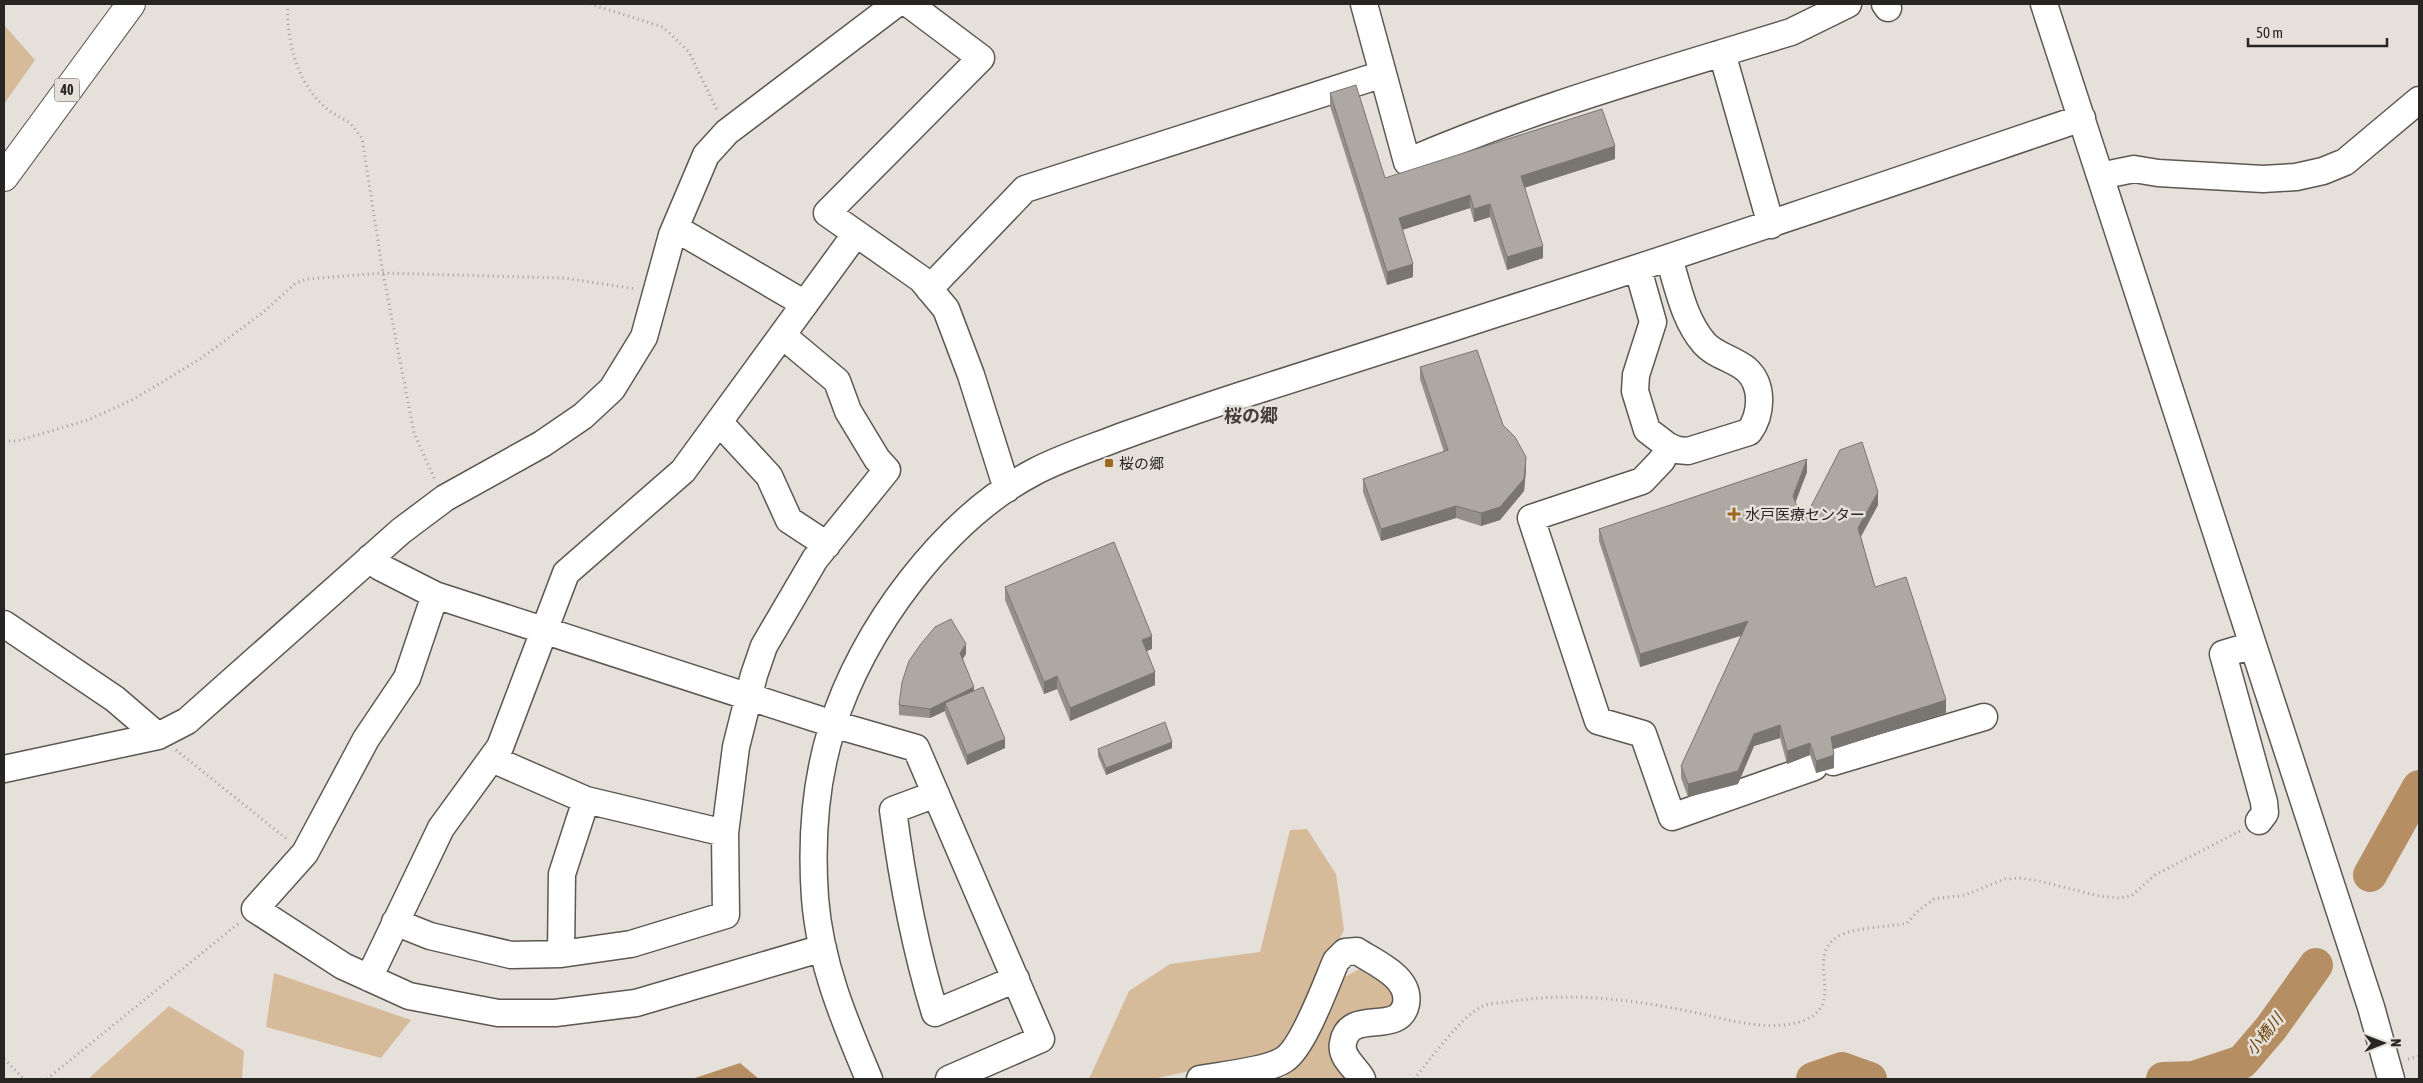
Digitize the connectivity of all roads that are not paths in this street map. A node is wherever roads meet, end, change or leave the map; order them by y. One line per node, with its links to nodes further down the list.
1 (130, 4): 12 (main road, 40)
2 (896, 4): 14 (street)
3 (909, 4): 15 (street)
4 (1364, 4): 8 (street)
5 (1848, 4): 7 (street)
6 (2044, 4): 10 (street)
7 (1722, 53): 8 (street); 13 (street)
8 (1383, 74): 18 (street)
9 (2419, 100): 11 (street)
10 (2082, 118): 11 (street); 13 (street)
11 (2100, 176): 29 (street)
12 (4, 177)
13 (1771, 225): 16 (street)
14 (676, 228): 19 (street); 25 (street)
15 (855, 235): 18 (street); 19 (street)
16 (1669, 258): 17 (street); 22 (street)
17 (1638, 269): 22 (street); 23 (street)
18 (930, 289): 23 (street)
19 (805, 304): 20 (street)
20 (782, 335): 21 (street); 24 (street)
21 (719, 422): 24 (street); 28 (street)
22 (1668, 446): 31 (street)
23 (1006, 489): 32 (street)
24 (827, 545): 30 (street)
25 (370, 558): 26 (street); 33 (street)
26 (434, 595): 28 (street); 43 (street)
27 (4, 624): 33 (street)
28 (542, 630): 30 (street); 34 (street)
29 (2253, 645): 38 (street); 49 (street)
30 (748, 697): 32 (street); 39 (street)
31 (1984, 717)
32 (832, 724): 36 (street); 41 (street)
33 (158, 736): 35 (street)
34 (492, 759): 37 (street); 40 (street)
35 (4, 769)
36 (936, 794): 44 (street); 44 (street)
37 (586, 800): 39 (street); 42 (street)
38 (2259, 821)
39 (725, 833): 42 (street)
40 (395, 922): 42 (street); 43 (street)
41 (822, 948): 43 (street); 45 (street)
42 (561, 954)
43 (369, 978)
44 (1016, 979): 46 (street)
45 (869, 1079)
46 (948, 1079)
47 (1200, 1079): 48 (street)
48 (1362, 1079)
49 (2391, 1079)

